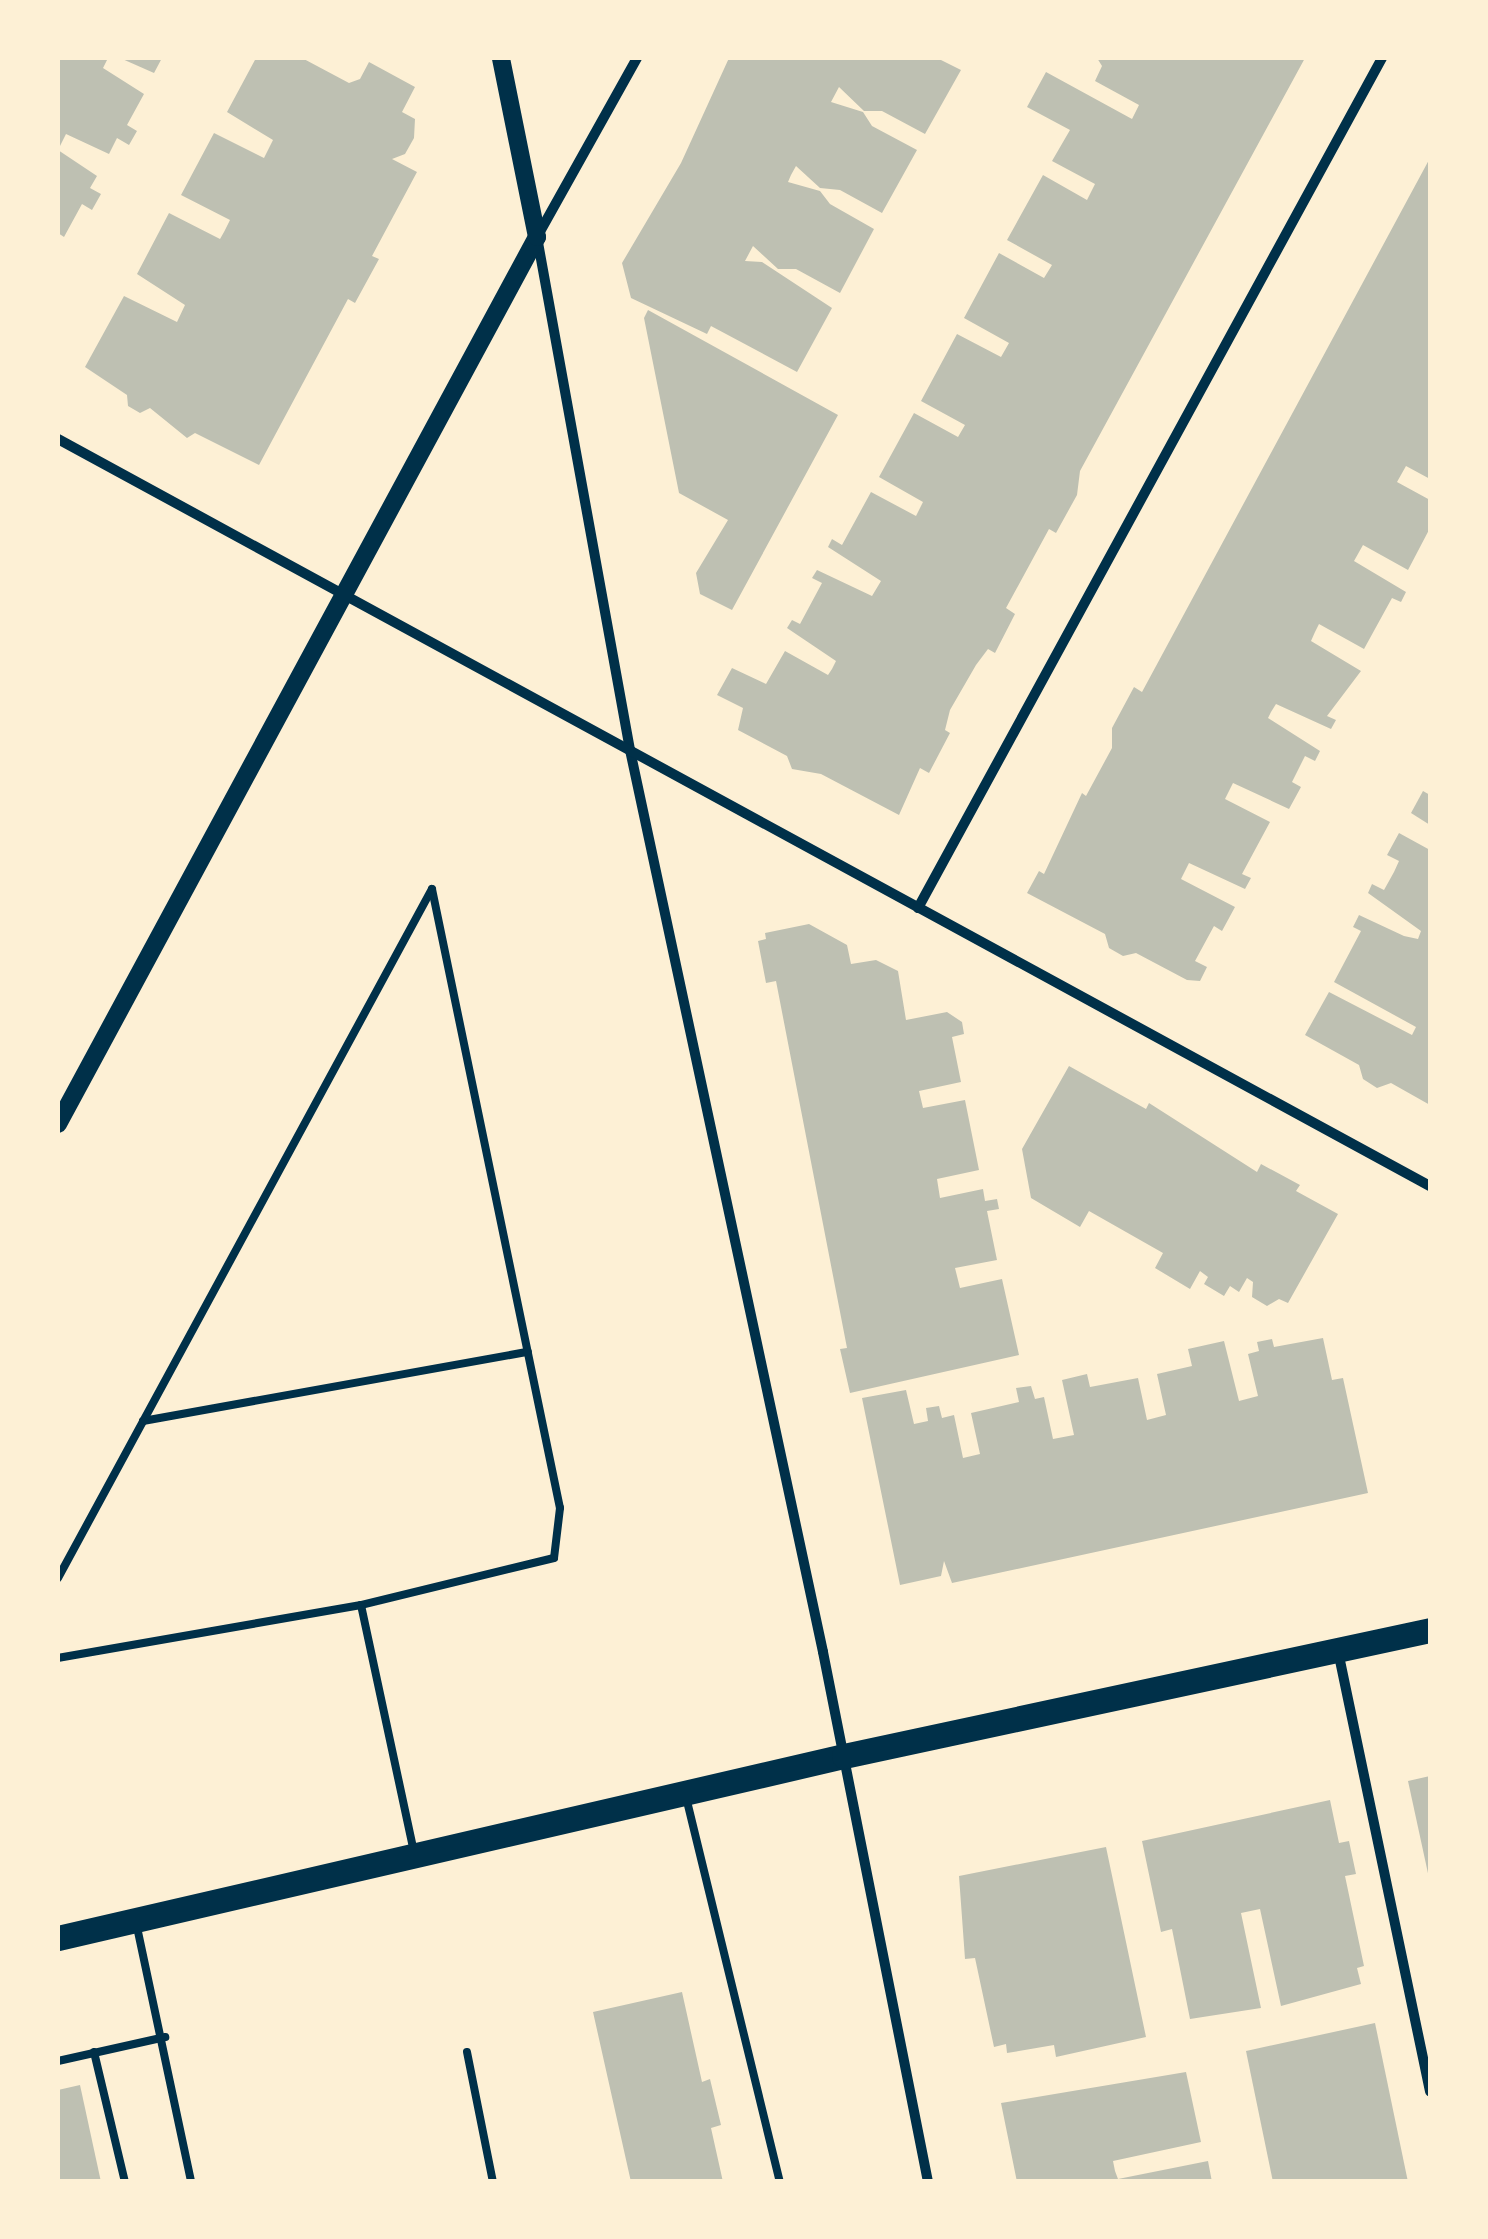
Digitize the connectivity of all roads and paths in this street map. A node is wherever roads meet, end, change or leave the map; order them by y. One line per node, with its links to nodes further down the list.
1 (501, 58): 4 (street)
2 (637, 58): 4 (street)
3 (1382, 58): 8 (street)
4 (538, 237): 6 (street); 7 (street)
5 (58, 439): 6 (street)
6 (344, 595): 7 (street); 9 (street)
7 (630, 750): 8 (street); 18 (street)
8 (918, 908): 10 (street)
9 (58, 1124)
10 (1430, 1186)
11 (528, 1352): 12 (lane); 12 (lane); 14 (lane)
12 (143, 1421): 13 (lane)
13 (58, 1578)
14 (360, 1605): 17 (lane); 20 (lane)
15 (1430, 1630): 16 (main road)
16 (1338, 1650): 18 (main road); 27 (street)
17 (58, 1658)
18 (844, 1756): 19 (main road); 32 (street)
19 (686, 1793): 20 (main road); 31 (lane)
20 (416, 1856): 21 (main road)
21 (135, 1920): 22 (main road); 23 (lane)
22 (58, 1938)
23 (165, 2037): 24 (lane); 29 (lane)
24 (94, 2052): 26 (lane); 28 (lane)
25 (467, 2052): 30 (lane)
26 (58, 2061)
27 (1430, 2092)
28 (125, 2182)
29 (191, 2182)
30 (493, 2182)
31 (780, 2182)
32 (928, 2182)

